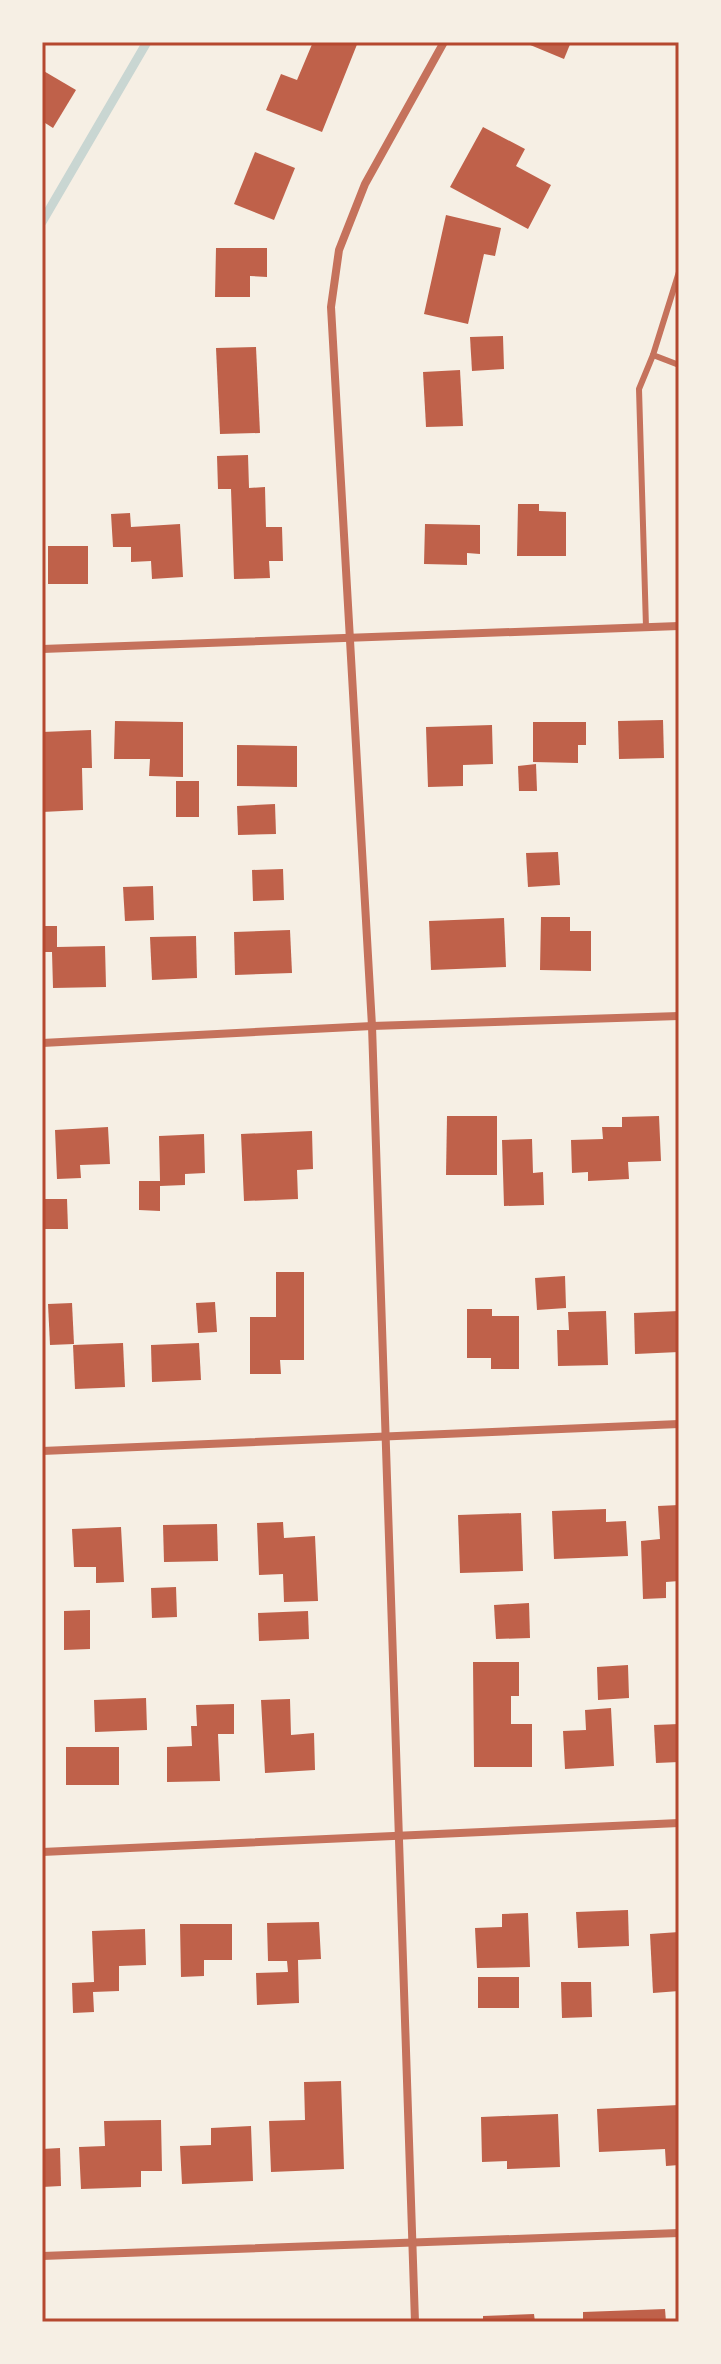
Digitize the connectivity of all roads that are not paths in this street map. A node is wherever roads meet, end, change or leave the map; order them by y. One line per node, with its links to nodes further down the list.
1 (444, 42): 7 (street)
2 (679, 272): 3 (lane)
3 (653, 355): 4 (lane); 6 (lane)
4 (679, 365)
5 (679, 626): 6 (street)
6 (646, 627): 7 (street)
7 (347, 637): 8 (street); 10 (street)
8 (42, 649)
9 (679, 1016): 10 (street)
10 (372, 1026): 11 (street); 13 (street)
11 (42, 1043)
12 (679, 1424): 13 (street)
13 (388, 1433): 14 (street); 16 (street)
14 (42, 1451)
15 (679, 1823): 16 (street)
16 (398, 1833): 17 (street); 19 (street)
17 (42, 1852)
18 (679, 2233): 19 (street)
19 (411, 2241): 20 (street); 21 (street)
20 (42, 2256)
21 (415, 2322)

